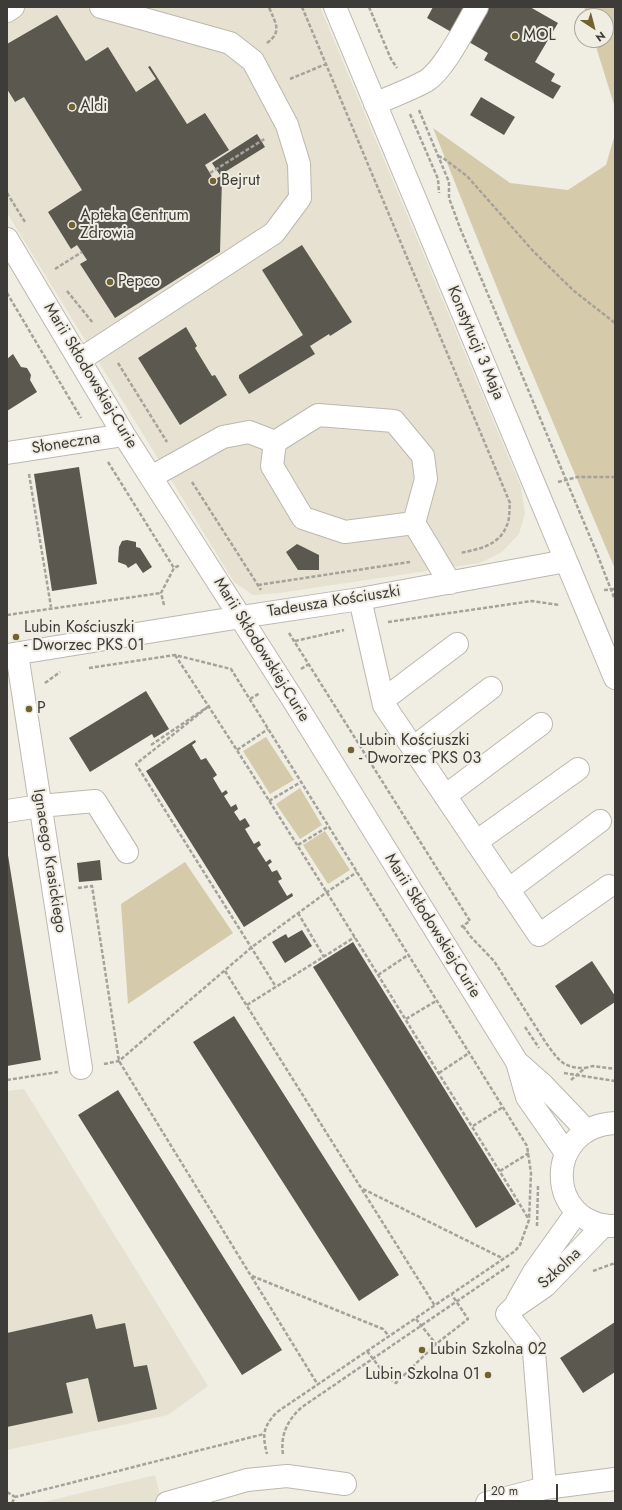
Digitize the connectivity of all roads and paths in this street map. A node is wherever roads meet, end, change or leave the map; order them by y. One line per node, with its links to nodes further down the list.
1 (13, 7): 7 (street)
2 (101, 7): 17 (street)
3 (302, 7): 8 (path)
4 (335, 7): 11 (street, Konstytucji 3 Maja)
5 (369, 7): 10 (path)
6 (477, 7): 10 (street)
7 (7, 11)
8 (326, 64): 9 (path); 28 (path)
9 (285, 82)
10 (409, 88): 11 (street); 12 (path)
11 (376, 104): 29 (street, Konstytucji 3 Maja)
12 (438, 156): 16 (path); 24 (path)
13 (7, 239): 17 (street, Marii Skłodowskiej-Curie)
14 (82, 252): 15 (path)
15 (55, 270)
16 (615, 323)
17 (81, 359): 18 (street, Marii Skłodowskiej-Curie)
18 (124, 435): 20 (street, Słoneczna); 22 (street, Marii Skłodowskiej-Curie)
19 (275, 442): 22 (street); 26 (street); 26 (street)
20 (7, 453)
21 (28, 467): 37 (path)
22 (151, 477): 40 (street, Marii Skłodowskiej-Curie)
23 (615, 477): 24 (path)
24 (566, 480): 25 (path); 32 (path)
25 (558, 483)
26 (414, 523): 28 (street)
27 (227, 539): 28 (path)
28 (435, 558): 31 (street)
29 (566, 561): 31 (street, Tadeusza Kościuszki); 34 (street, Konstytucji 3 Maja)
30 (174, 568): 37 (path)
31 (450, 582): 35 (street, Tadeusza Kościuszki)
32 (611, 590): 33 (path); 34 (path); 36 (path)
33 (615, 590)
34 (582, 597): 41 (path); 48 (street, Konstytucji 3 Maja)
35 (360, 599): 38 (street, Tadeusza Kościuszki); 41 (street)
36 (615, 600)
37 (51, 607): 39 (path)
38 (276, 612): 40 (street, Tadeusza Kościuszki); 42 (path)
39 (7, 615)
40 (241, 617): 44 (street, Tadeusza Kościuszki); 91 (street, Marii Skłodowskiej-Curie)
41 (366, 625): 42 (path); 51 (street)
42 (295, 641): 75 (path)
43 (457, 644): 51 (street)
44 (12, 655): 49 (street, Ignacego Krasickiego)
45 (175, 655): 46 (path); 52 (path); 54 (path)
46 (82, 669)
47 (66, 671): 49 (path)
48 (615, 678)
49 (22, 687): 62 (street, Ignacego Krasickiego)
50 (491, 688): 56 (street)
51 (383, 700): 56 (street)
52 (209, 706): 55 (path); 57 (path); 78 (path)
53 (541, 724): 60 (street)
54 (268, 729): 57 (path); 59 (path)
55 (152, 745)
56 (413, 748): 60 (street)
57 (237, 750): 61 (path)
58 (578, 769): 66 (street)
59 (301, 782): 61 (path); 65 (path)
60 (445, 796): 66 (street)
61 (269, 801): 67 (path)
62 (40, 806): 63 (street); 68 (street); 71 (street, Ignacego Krasickiego)
63 (7, 811)
64 (600, 821): 72 (street)
65 (329, 826): 67 (path); 69 (path)
66 (476, 842): 72 (street)
67 (298, 845): 73 (path)
68 (127, 852)
69 (357, 872): 73 (path); 79 (path)
70 (609, 886): 72 (street)
71 (53, 890): 90 (path); 92 (street, Ignacego Krasickiego)
72 (508, 890)
73 (327, 892): 74 (path); 77 (path)
74 (298, 913): 78 (path); 80 (path)
75 (463, 926): 76 (path); 93 (path)
76 (456, 930)
77 (355, 938): 80 (path); 82 (path)
78 (252, 947): 81 (path); 83 (path)
79 (408, 955): 82 (path); 84 (path)
80 (324, 957): 83 (path)
81 (225, 971): 85 (path); 90 (path)
82 (378, 974): 86 (path)
83 (276, 987): 85 (path)
84 (436, 1001): 86 (path); 88 (path)
85 (246, 1005): 109 (path)
86 (405, 1019): 96 (path)
87 (522, 1021): 89 (path)
88 (469, 1053): 96 (path); 101 (path)
89 (544, 1054)
90 (119, 1061): 92 (path); 116 (path)
91 (516, 1062): 100 (street, Marii Skłodowskiej-Curie); 106 (street, Marii Skłodowskiej-Curie)
92 (81, 1068): 98 (path)
93 (585, 1068): 94 (path); 97 (path)
94 (615, 1069)
95 (560, 1072): 97 (path)
96 (439, 1073): 103 (path)
97 (577, 1075): 99 (path); 100 (path)
98 (7, 1080)
99 (615, 1081)
100 (552, 1095): 104 (street, Marii Skłodowskiej-Curie)
101 (503, 1107): 103 (path); 105 (path)
102 (615, 1123): 104 (street)
103 (472, 1126): 107 (path)
104 (586, 1130): 106 (street)
105 (529, 1153): 107 (path); 111 (path)
106 (566, 1153): 110 (street)
107 (500, 1171): 111 (path)
108 (538, 1184): 113 (path)
109 (362, 1189): 114 (path); 119 (path)
110 (577, 1212): 112 (street); 120 (street, Szkolna)
111 (529, 1220): 114 (path)
112 (609, 1226): 120 (street, Szkolna)
113 (535, 1233)
114 (504, 1260): 117 (path)
115 (512, 1264): 118 (path)
116 (252, 1276): 123 (path); 127 (path)
117 (452, 1294): 118 (path); 119 (path)
118 (457, 1301): 122 (path); 124 (path)
119 (435, 1306): 121 (path)
120 (510, 1311): 132 (street)
121 (416, 1319): 122 (path); 123 (path)
122 (421, 1325): 124 (path); 126 (path)
123 (389, 1336): 125 (path)
124 (436, 1344): 126 (path)
125 (367, 1352): 126 (path); 127 (path)
126 (372, 1358): 129 (path)
127 (318, 1385): 128 (path)
128 (264, 1434): 129 (path); 134 (path)
129 (280, 1477): 131 (street); 135 (street)
130 (615, 1479): 132 (street)
131 (345, 1484)
132 (545, 1488): 138 (street)
133 (7, 1492): 134 (path)
134 (15, 1497): 136 (path)
135 (211, 1497): 137 (street)
136 (12, 1503)
137 (170, 1503)
138 (487, 1503)

